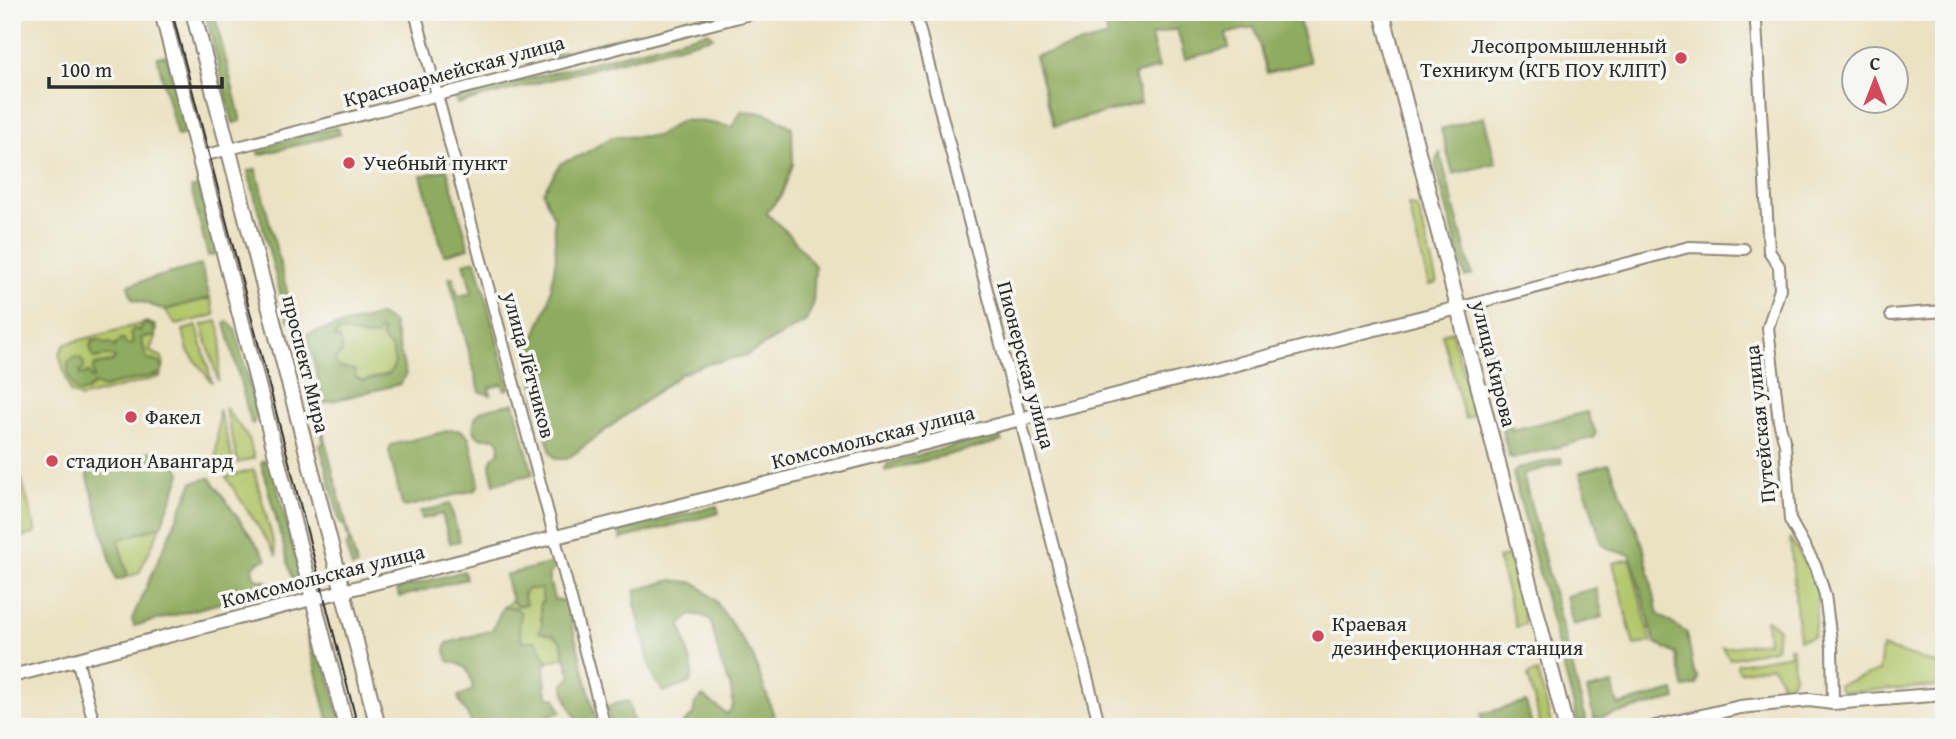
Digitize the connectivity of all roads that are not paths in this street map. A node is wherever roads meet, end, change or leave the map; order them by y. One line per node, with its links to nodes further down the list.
1 (162, 12): 10 (main road)
2 (193, 12): 9 (main road, проспект Мира)
3 (415, 12): 8 (street, улица Лётчиков)
4 (758, 12): 8 (street, Красноармейская улица)
5 (915, 12): 15 (street, Пионерская улица)
6 (1382, 12): 12 (main road, улица Кирова)
7 (1758, 12): 22 (street, Путейская улица)
8 (437, 96): 9 (street, Красноармейская улица); 16 (street, улица Лётчиков)
9 (229, 150): 10 (street, Красноармейская улица); 17 (main road, проспект Мира)
10 (199, 157): 18 (main road)
11 (1744, 249): 12 (street, Комсомольская улица)
12 (1458, 308): 15 (street, Комсомольская улица); 28 (main road, улица Кирова)
13 (1944, 312): 14 (street)
14 (1891, 314)
15 (1020, 419): 16 (street, Комсомольская улица); 27 (street, Пионерская улица)
16 (554, 537): 17 (street, Комсомольская улица); 26 (street, улица Лётчиков)
17 (343, 591): 18 (street, Комсомольская улица); 25 (main road, проспект Мира)
18 (313, 598): 19 (street, Комсомольская улица); 24 (main road)
19 (77, 659): 20 (street, Комсомольская улица); 23 (street)
20 (12, 676)
21 (1944, 694): 22 (street)
22 (1833, 703): 29 (street)
23 (95, 727)
24 (346, 727)
25 (378, 727)
26 (605, 727)
27 (1100, 727)
28 (1566, 727)
29 (1655, 727)

